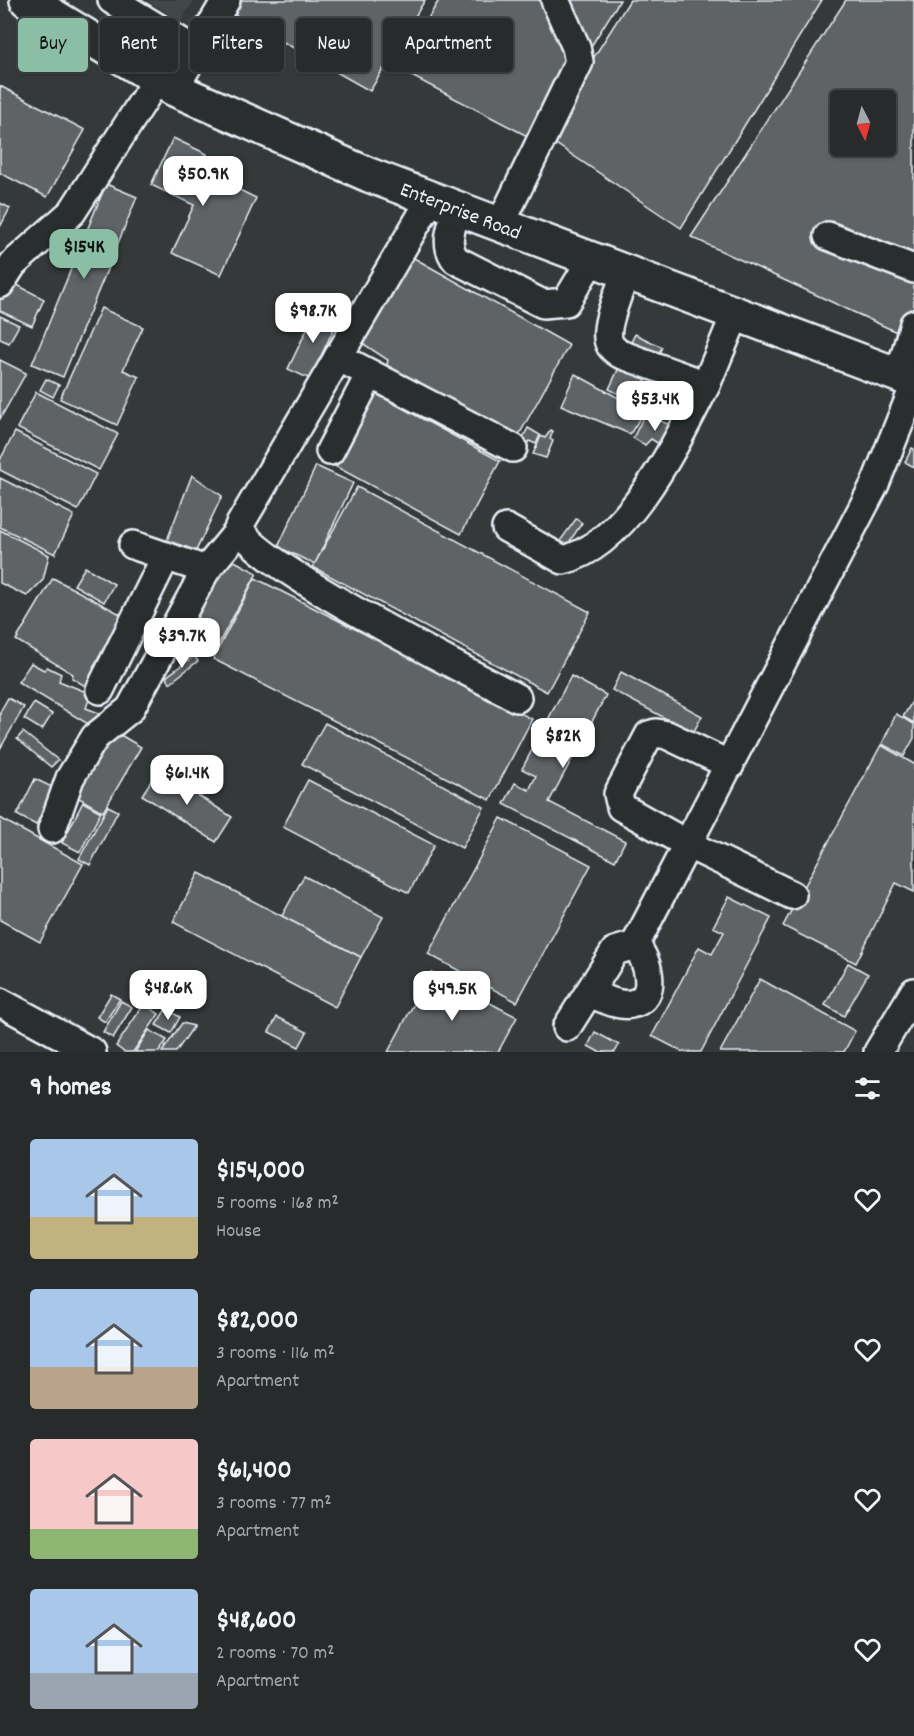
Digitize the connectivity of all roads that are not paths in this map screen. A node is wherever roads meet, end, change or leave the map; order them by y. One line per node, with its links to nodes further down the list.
1 (27, 0): 8 (main road, Enterprise Road)
2 (112, 0): 6 (street)
3 (226, 0): 5 (street)
4 (555, 0): 10 (street)
5 (215, 18)
6 (190, 47)
7 (190, 58): 8 (street)
8 (166, 84): 9 (main road, Enterprise Road); 15 (street)
9 (444, 204): 10 (main road, Enterprise Road); 12 (street); 18 (street)
10 (500, 225): 12 (main road, Enterprise Road)
11 (828, 236): 13 (street)
12 (592, 259): 14 (main road, Enterprise Road)
13 (914, 269)
14 (627, 272): 16 (main road, Enterprise Road); 21 (street)
15 (0, 284)
16 (736, 313): 20 (main road, Enterprise Road); 21 (street)
17 (914, 324): 20 (street)
18 (338, 357): 19 (street); 25 (street)
19 (370, 374): 22 (street); 23 (street)
20 (909, 381): 31 (street)
21 (706, 385): 24 (street)
22 (513, 448)
23 (330, 452)
24 (507, 528)
25 (240, 529): 28 (street); 30 (street)
26 (133, 545): 27 (street)
27 (166, 556): 28 (street); 29 (street)
28 (206, 570): 32 (street)
29 (100, 690)
30 (517, 698)
31 (730, 765): 33 (street); 33 (street)
32 (52, 829)
33 (689, 845): 34 (street); 35 (street)
34 (792, 895)
35 (634, 945): 37 (street); 37 (street)
36 (914, 992): 41 (street)
37 (589, 993): 39 (street)
38 (0, 1002): 40 (street)
39 (567, 1027)
40 (92, 1052)
41 (878, 1052)

